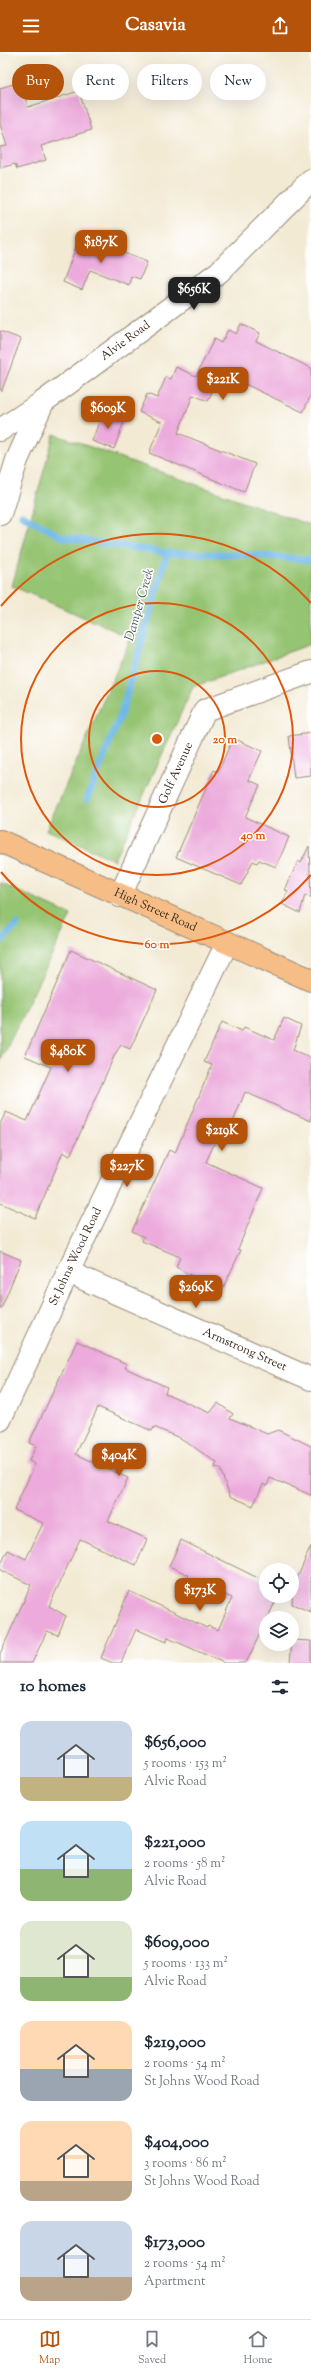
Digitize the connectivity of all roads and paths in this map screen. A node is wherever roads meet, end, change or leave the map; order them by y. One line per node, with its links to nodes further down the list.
1 (311, 180): 2 (street, Alvie Road)
2 (43, 402): 3 (street, Alvie Road); 4 (street, Alvie Road)
3 (0, 430)
4 (2, 488): 5 (street, Alvie Road)
5 (0, 514)
6 (311, 672): 8 (street, Golf Avenue)
7 (0, 841): 8 (main road, High Street Road)
8 (120, 896): 9 (main road, High Street Road)
9 (227, 943): 10 (main road, High Street Road); 11 (street, St Johns Wood Road)
10 (311, 980)
11 (68, 1272): 12 (street, Armstrong Street); 13 (street, St Johns Wood Road)
12 (311, 1379)
13 (0, 1420)

